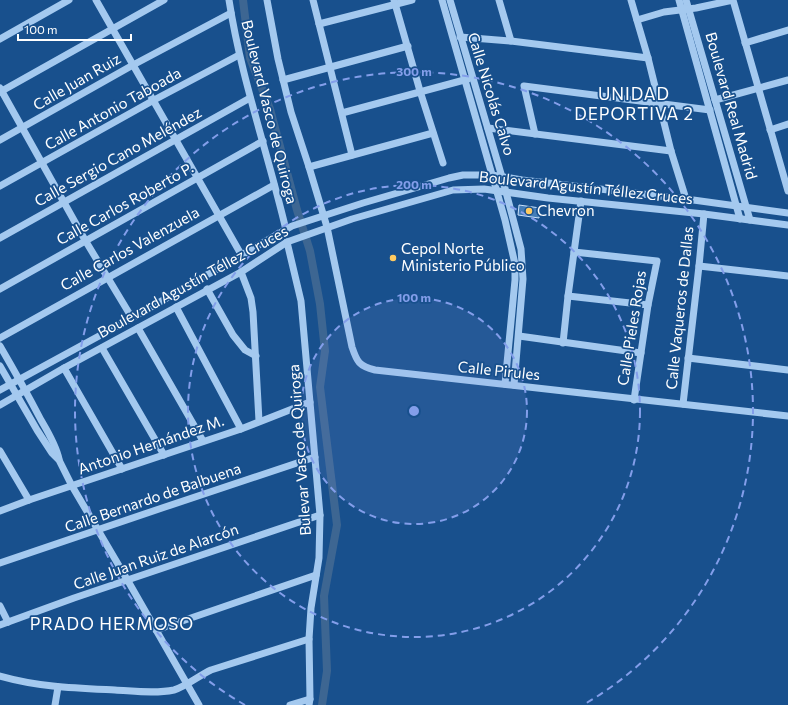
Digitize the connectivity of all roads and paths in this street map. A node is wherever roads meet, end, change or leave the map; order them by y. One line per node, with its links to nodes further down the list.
1 (69, 0): 23 (street)
2 (96, 0): 20 (street)
3 (164, 0): 20 (street)
4 (229, 0): 17 (street, Boulevard Vasco de Quiroga)
5 (267, 0): 32 (street, Calle Pirules)
6 (313, 0): 19 (street)
7 (412, 0): 15 (street)
8 (442, 0): 33 (street, Calle Nicolás Calvo)
9 (450, 0): 22 (street, Calle Nicolás Calvo)
10 (499, 0): 24 (street)
11 (631, 0): 18 (street)
12 (679, 0): 16 (street, Boulevard Real Madrid)
13 (686, 0): 16 (street, Boulevard Real Madrid)
14 (733, 0): 16 (street); 25 (street)
15 (395, 2): 19 (street); 26 (street)
16 (686, 10): 18 (street); 40 (street, Boulevard Real Madrid); 42 (street, Boulevard Real Madrid)
17 (231, 13): 27 (street, Boulevard Vasco de Quiroga); 29 (street, Calle Juan Ruiz)
18 (637, 20): 28 (street)
19 (319, 24): 30 (street)
20 (112, 28): 29 (street); 36 (street)
21 (788, 30): 25 (street)
22 (460, 37): 24 (street); 31 (street, Calle Nicolás Calvo)
23 (0, 40)
24 (511, 41): 28 (street)
25 (745, 43): 35 (street)
26 (408, 46): 30 (street); 37 (street)
27 (239, 55): 38 (street, Boulevard Vasco de Quiroga); 39 (street, Calle Antonio Taboada)
28 (648, 58): 41 (street)
29 (133, 65): 39 (street); 45 (street, Calle Juan Ruiz)
30 (330, 68): 32 (street); 43 (street)
31 (472, 78): 33 (street); 46 (street, Calle Nicolás Calvo)
32 (283, 80): 57 (street, Calle Pirules)
33 (464, 80): 37 (street); 59 (street, Calle Nicolás Calvo)
34 (788, 80): 35 (street)
35 (758, 88): 40 (street); 47 (street)
36 (1, 90): 45 (street)
37 (420, 91): 43 (street); 48 (street)
38 (250, 98): 50 (street, Calle Sergio Cano Meléndez); 52 (street, Boulevard Vasco de Quiroga)
39 (154, 100): 50 (street); 55 (street, Calle Antonio Taboada)
40 (715, 100): 71 (street, Boulevard Real Madrid)
41 (659, 103): 42 (street); 49 (street); 53 (street)
42 (710, 110): 70 (street, Boulevard Real Madrid)
43 (342, 113): 54 (street)
44 (788, 124): 47 (street)
45 (22, 128): 51 (street, Calle Juan Ruiz); 55 (street)
46 (488, 128): 49 (street); 60 (street, Calle Nicolás Calvo)
47 (770, 130): 58 (street)
48 (433, 133): 54 (street); 56 (street)
49 (535, 134): 53 (street)
50 (176, 139): 61 (street); 69 (street, Calle Sergio Cano Meléndez)
51 (0, 140)
52 (264, 141): 61 (street, Calle Carlos Roberto P.); 62 (street, Boulevard Vasco de Quiroga)
53 (671, 151): 67 (street)
54 (352, 155): 57 (street)
55 (42, 163): 63 (street, Calle Antonio Taboada); 69 (street)
56 (443, 163)
57 (309, 167): 75 (street, Calle Pirules)
58 (785, 173): 66 (street)
59 (492, 175): 60 (street, Boulevard Agustín Téllez Cruces); 64 (street, Calle Nicolás Calvo); 75 (street, Boulevard Agustín Téllez Cruces)
60 (502, 177): 65 (street, Calle Nicolás Calvo); 67 (street, Boulevard Agustín Téllez Cruces)
61 (197, 178): 74 (street); 82 (street, Calle Carlos Roberto P.)
62 (274, 184): 74 (street, Calle Carlos Valenzuela); 80 (street, Boulevard Vasco de Quiroga)
63 (0, 186)
64 (496, 190): 65 (street, Boulevard Agustín Téllez Cruces); 79 (street, Boulevard Agustín Téllez Cruces); 110 (street, Calle Nicolás Calvo)
65 (506, 191): 68 (street, Boulevard Agustín Téllez Cruces); 97 (street, Calle Nicolás Calvo)
66 (788, 191)
67 (686, 199): 70 (street, Boulevard Agustín Téllez Cruces)
68 (581, 201): 73 (street, Boulevard Agustín Téllez Cruces); 84 (street)
69 (64, 202): 81 (street, Calle Sergio Cano Meléndez); 82 (street)
70 (736, 206): 71 (street, Boulevard Agustín Téllez Cruces); 76 (street, Boulevard Real Madrid)
71 (746, 207): 72 (street, Boulevard Agustín Téllez Cruces); 77 (street, Boulevard Real Madrid)
72 (788, 213)
73 (704, 214): 76 (street, Boulevard Agustín Téllez Cruces); 86 (street, Calle Vaqueros de Dallas)
74 (220, 215): 85 (street); 89 (street, Calle Carlos Valenzuela)
75 (324, 216): 79 (street, Calle Pirules); 80 (street, Boulevard Agustín Téllez Cruces)
76 (740, 219): 77 (street, Boulevard Agustín Téllez Cruces)
77 (750, 220): 78 (street, Boulevard Agustín Téllez Cruces)
78 (788, 225)
79 (327, 227): 83 (street, Boulevard Agustín Téllez Cruces); 110 (street, Calle Pirules)
80 (289, 228): 85 (street, Boulevard Agustín Téllez Cruces)
81 (0, 238)
82 (85, 240): 89 (street); 90 (street, Calle Carlos Roberto P.)
83 (287, 242): 87 (street, Boulevard Agustín Téllez Cruces); 116 (street, Bulevar Vasco de Quiroga)
84 (574, 252): 92 (street); 93 (street, Calle Pieles Rojas)
85 (242, 256): 95 (street, Boulevard Agustín Téllez Cruces)
86 (699, 266): 88 (street); 104 (street, Calle Vaqueros de Dallas)
87 (241, 272): 91 (street, Boulevard Agustín Téllez Cruces); 103 (street)
88 (788, 276)
89 (107, 277): 95 (street); 98 (street, Calle Carlos Valenzuela)
90 (0, 289)
91 (207, 289): 94 (street, Boulevard Agustín Téllez Cruces); 103 (street)
92 (568, 296): 93 (street); 99 (street)
93 (648, 305): 102 (street, Calle Pieles Rojas)
94 (176, 307): 96 (street, Boulevard Agustín Téllez Cruces); 121 (street)
95 (132, 318): 108 (street, Boulevard Agustín Téllez Cruces)
96 (138, 328): 101 (street, Boulevard Agustín Téllez Cruces); 122 (street)
97 (519, 336): 99 (street); 111 (street, Calle Nicolás Calvo)
98 (0, 338)
99 (563, 342): 102 (street)
100 (0, 346): 108 (street)
101 (102, 348): 106 (street, Boulevard Agustín Téllez Cruces); 124 (street)
102 (641, 353): 115 (street, Calle Pieles Rojas)
103 (256, 356): 120 (street)
104 (688, 358): 107 (street); 117 (street, Calle Vaqueros de Dallas)
105 (0, 366): 109 (street)
106 (64, 368): 113 (street, Boulevard Agustín Téllez Cruces); 127 (street)
107 (788, 370)
108 (20, 380): 109 (street, Boulevard Agustín Téllez Cruces); 113 (street)
109 (11, 384): 112 (street, Boulevard Agustín Téllez Cruces); 114 (street)
110 (505, 384): 111 (street, Calle Pirules)
111 (514, 385): 115 (street, Calle Pirules)
112 (0, 390)
113 (26, 390): 114 (street, Boulevard Agustín Téllez Cruces); 126 (street)
114 (17, 396): 118 (street, Boulevard Agustín Téllez Cruces); 126 (street)
115 (634, 400): 117 (street, Calle Pirules)
116 (310, 402): 120 (street, Antonio Hernández M.); 125 (street, Bulevar Vasco de Quiroga)
117 (683, 404): 119 (street, Calle Pirules)
118 (0, 406)
119 (788, 416)
120 (259, 421): 121 (street, Antonio Hernández M.)
121 (241, 429): 122 (street, Antonio Hernández M.)
122 (203, 441): 124 (street, Antonio Hernández M.)
123 (0, 451): 129 (street)
124 (164, 455): 127 (street, Antonio Hernández M.)
125 (315, 458): 131 (street, Bulevar Vasco de Quiroga); 132 (street, Calle Bernardo de Balbuena)
126 (59, 460): 128 (street)
127 (122, 469): 128 (street, Antonio Hernández M.)
128 (72, 486): 129 (street, Antonio Hernández M.); 132 (street)
129 (29, 500): 130 (street, Antonio Hernández M.)
130 (0, 511)
131 (320, 515): 134 (street, Bulevar Vasco de Quiroga); 135 (street, Calle Juan Ruiz de Alarcón)
132 (98, 530): 133 (street, Calle Bernardo de Balbuena); 135 (street)
133 (0, 563)
134 (316, 575): 139 (street); 140 (street, Bulevar Vasco de Quiroga)
135 (128, 581): 137 (street, Calle Juan Ruiz de Alarcón); 139 (street)
136 (0, 606): 137 (street)
137 (8, 622): 138 (street, Calle Juan Ruiz de Alarcón)
138 (0, 625)
139 (156, 630): 142 (street)
140 (309, 639): 142 (street); 144 (street, Bulevar Vasco de Quiroga)
141 (0, 676): 143 (street)
142 (186, 683): 143 (street); 146 (street)
143 (58, 687): 145 (street)
144 (310, 702): 147 (street)
145 (55, 705)
146 (199, 705)
147 (290, 705)

